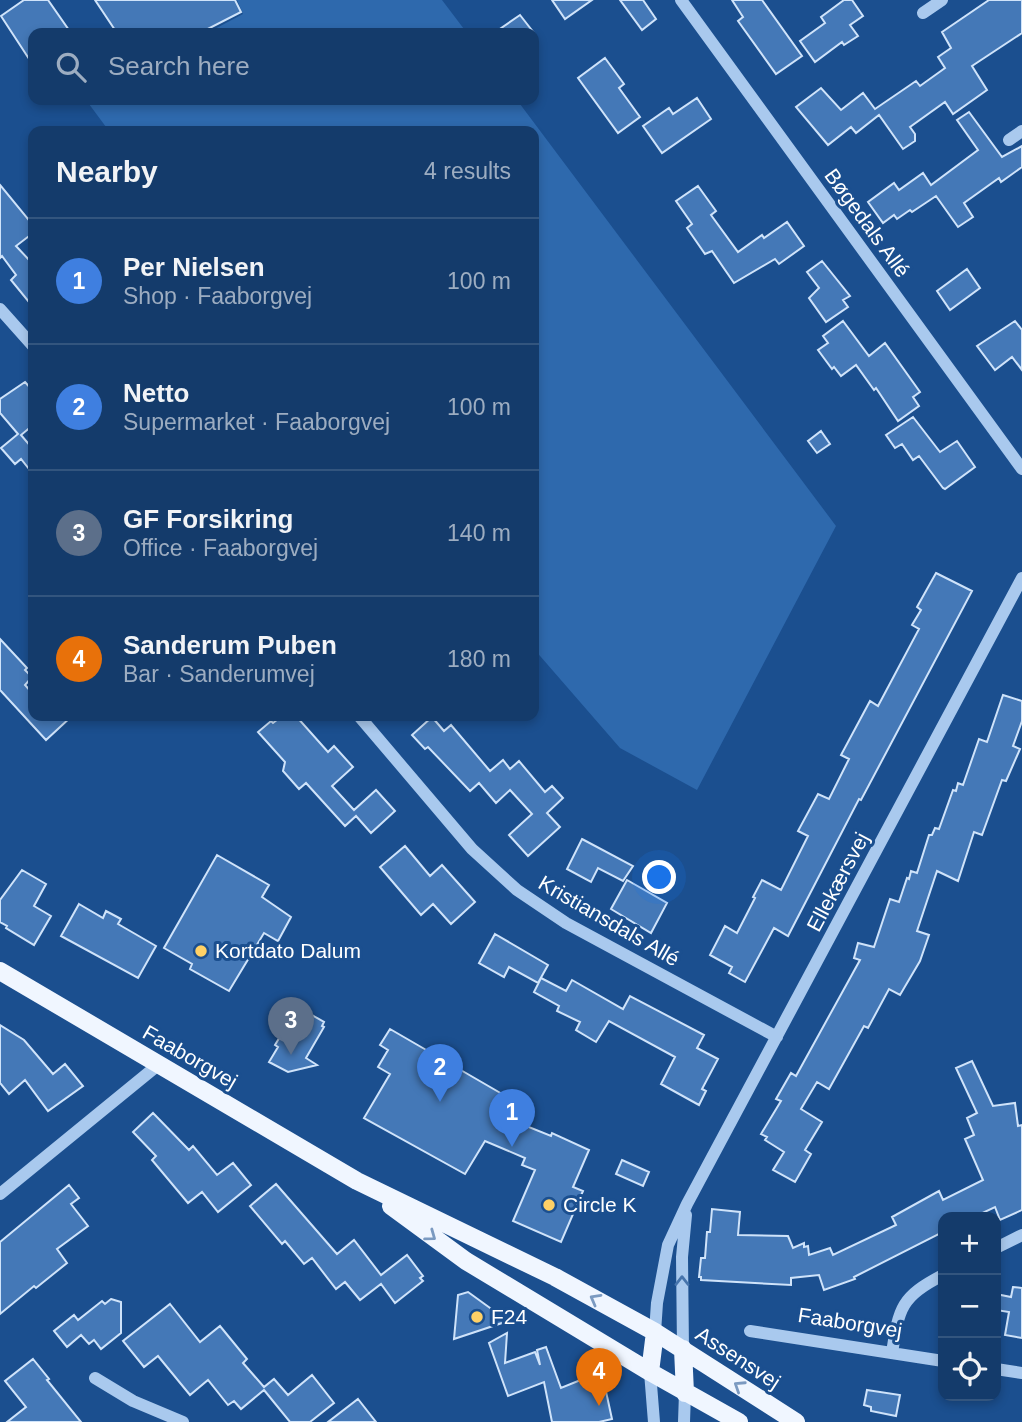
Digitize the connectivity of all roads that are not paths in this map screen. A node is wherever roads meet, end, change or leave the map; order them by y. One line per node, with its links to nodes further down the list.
1 (681, 0): 8 (street, Bøgedals Allé)
2 (942, 0): 3 (street)
3 (923, 13)
4 (1022, 131): 5 (street)
5 (1009, 140)
6 (0, 309): 7 (street)
7 (28, 340)
8 (1022, 469)
9 (1022, 578): 12 (street, Ellekærsvej)
10 (363, 721): 12 (street, Kristiansdals Allé)
11 (0, 971): 13 (main road, Faaborgvej)
12 (777, 1037): 16 (street, Ellekærsvej)
13 (158, 1065): 14 (main road, Faaborgvej); 15 (street)
14 (358, 1181): 21 (main road, Faaborgvej, one-way to 14); 26 (main road, Faaborgvej, one-way to 26)
15 (0, 1194)
16 (687, 1204): 21 (street, Ellekærsvej); 22 (street, Ellekærsvej, one-way to 16)
17 (1022, 1235): 18 (street)
18 (1001, 1246)
19 (938, 1277): 23 (street)
20 (750, 1331): 23 (street, Faaborgvej)
21 (655, 1332): 22 (main road, Assensvej); 26 (main road)
22 (683, 1349): 29 (main road); 34 (main road, Assensvej, one-way to 22)
23 (891, 1353): 24 (street, Faaborgvej)
24 (938, 1360)
25 (1001, 1370): 27 (street)
26 (650, 1372): 29 (main road); 31 (street)
27 (1022, 1373)
28 (95, 1378): 30 (street)
29 (685, 1393): 32 (street); 33 (main road)
30 (183, 1422)
31 (654, 1422)
32 (684, 1422)
33 (739, 1422)
34 (796, 1422)

